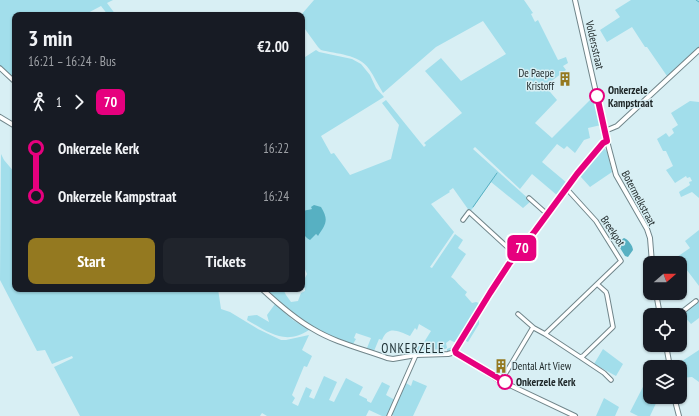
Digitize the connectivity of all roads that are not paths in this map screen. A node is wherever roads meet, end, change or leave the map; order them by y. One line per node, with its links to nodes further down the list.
1 (575, 0): 7 (street, Voldersstraat)
2 (699, 50): 7 (street)
3 (0, 68): 4 (street)
4 (12, 79)
5 (0, 117): 6 (street)
6 (12, 124)
7 (605, 131): 8 (street, Voldersstraat)
8 (607, 141): 9 (street); 14 (street, Botermelkstraat)
9 (566, 188): 11 (street); 15 (street, Breekpot)
10 (529, 198): 11 (street)
11 (547, 214): 13 (street)
12 (463, 220): 13 (street)
13 (516, 255): 22 (street)
14 (651, 256)
15 (597, 284): 21 (street, Breekpot); 24 (street)
16 (266, 292): 23 (street)
17 (696, 301): 18 (street)
18 (687, 308)
19 (518, 314): 20 (street)
20 (534, 328): 21 (street); 26 (street)
21 (545, 334): 24 (street)
22 (455, 352): 23 (street); 26 (street)
23 (416, 355): 28 (street)
24 (580, 357): 25 (street)
25 (612, 380)
26 (501, 381): 29 (street)
27 (675, 404): 30 (street)
28 (389, 416)
29 (575, 416)
30 (678, 416)

